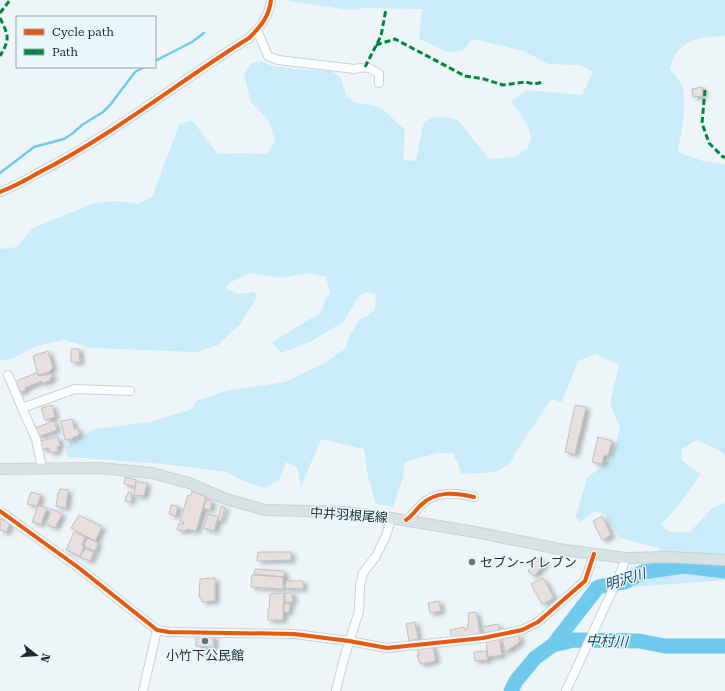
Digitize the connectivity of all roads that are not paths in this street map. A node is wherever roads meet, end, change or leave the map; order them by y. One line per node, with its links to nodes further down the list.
1 (271, 0): 2 (street)
2 (257, 30): 3 (street); 4 (street)
3 (379, 83)
4 (0, 192)
5 (8, 375): 7 (street)
6 (130, 391): 7 (street)
7 (22, 408): 8 (street)
8 (42, 468): 9 (main road, 中井羽根尾線); 12 (main road, 中井羽根尾線)
9 (0, 469)
10 (474, 498): 13 (street)
11 (0, 511): 17 (street)
12 (391, 518): 13 (main road, 中井羽根尾線); 18 (street)
13 (406, 520): 14 (main road, 中井羽根尾線)
14 (594, 554): 15 (main road, 中井羽根尾線); 18 (street)
15 (626, 558): 16 (main road, 中井羽根尾線); 21 (street)
16 (725, 560)
17 (157, 630): 18 (street); 19 (street)
18 (349, 641): 20 (street)
19 (143, 691)
20 (336, 691)
21 (566, 691)

